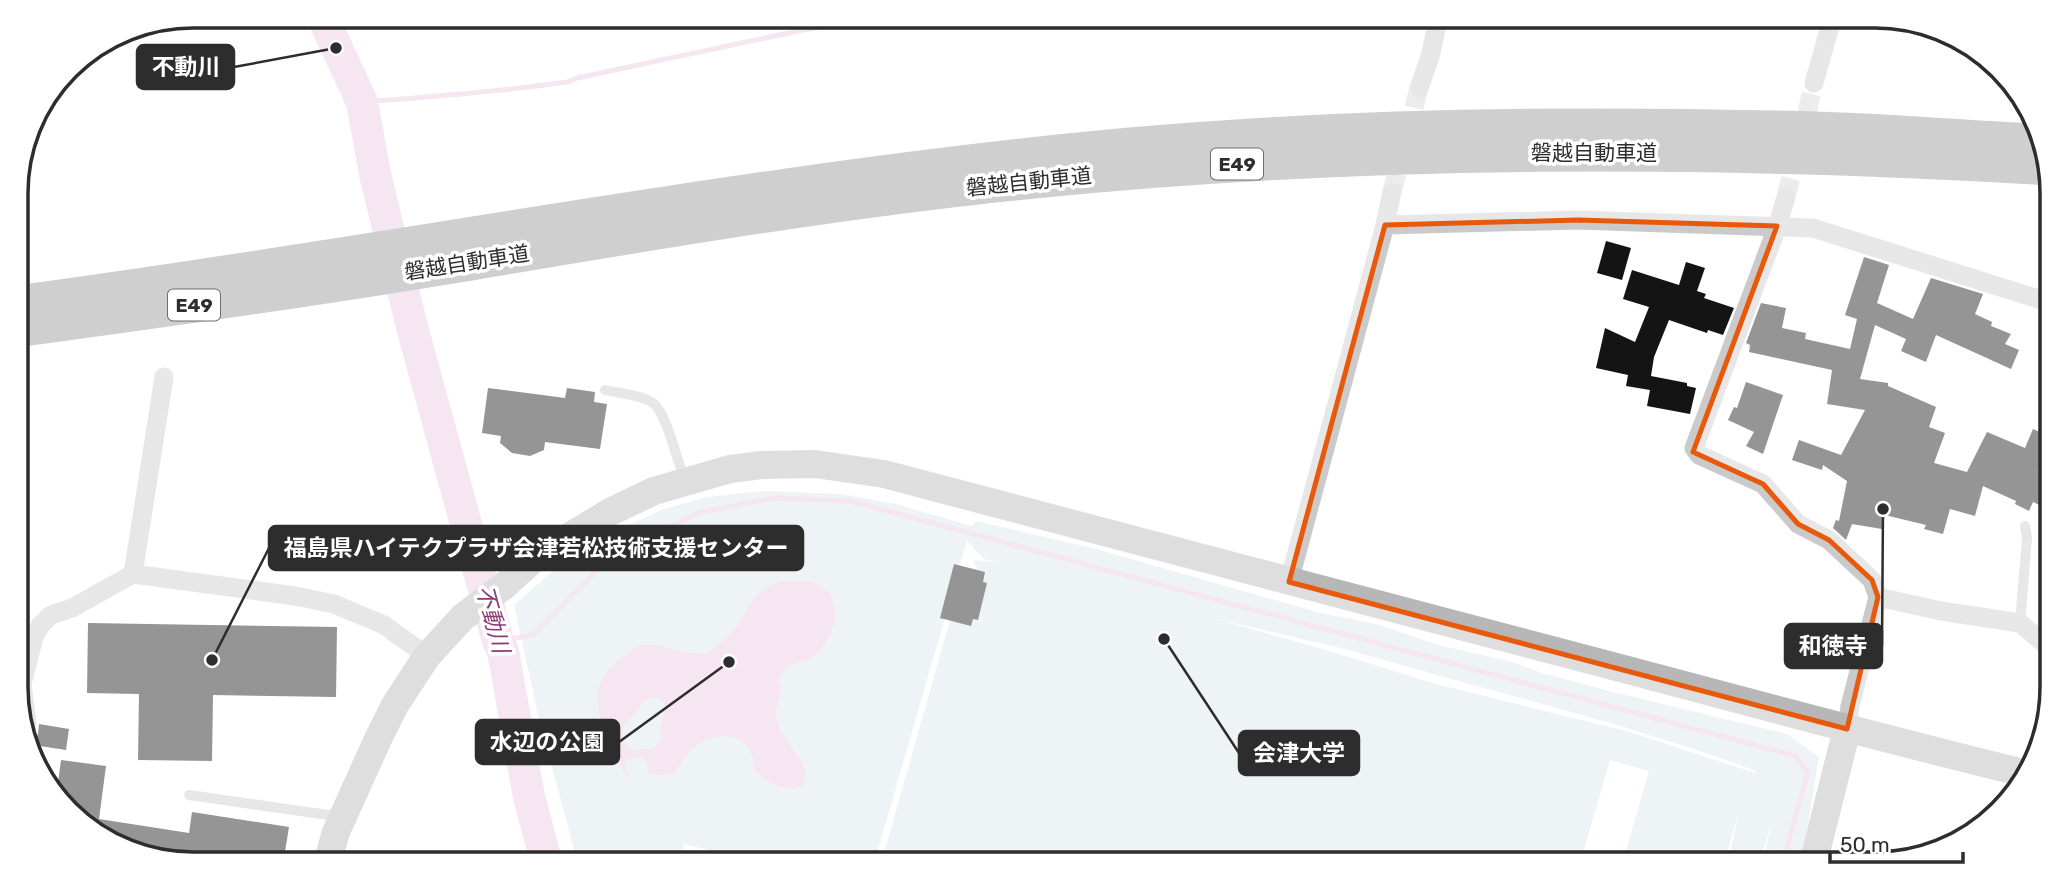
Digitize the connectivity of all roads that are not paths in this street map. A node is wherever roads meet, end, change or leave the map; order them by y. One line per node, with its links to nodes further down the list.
1 (1436, 28): 4 (street)
2 (1830, 28): 3 (street)
3 (1814, 83)
4 (1419, 88)
5 (2031, 141): 11 (highway, 磐越自動車道 / E49)
6 (2038, 167): 11 (highway, 磐越自動車道 / E49)
7 (1392, 192): 9 (street)
8 (1786, 197): 10 (street)
9 (1385, 225): 10 (street); 21 (street)
10 (1777, 226): 13 (street); 22 (street)
11 (427, 256): 12 (highway, 磐越自動車道 / E49)
12 (368, 265): 14 (highway, 磐越自動車道 / E49); 15 (highway, 磐越自動車道 / E49)
13 (2040, 300)
14 (28, 302)
15 (28, 328)
16 (164, 377): 20 (street)
17 (605, 390): 18 (lane)
18 (681, 469)
19 (2025, 526): 23 (lane)
20 (133, 574): 24 (street); 26 (street)
21 (1289, 582): 26 (street); 27 (street)
22 (1878, 597): 23 (street); 27 (street)
23 (2020, 623): 25 (street)
24 (28, 628)
25 (2040, 640)
26 (428, 656): 30 (street)
27 (1847, 729): 28 (street); 32 (street)
28 (2017, 771)
29 (189, 795): 30 (lane)
30 (342, 817): 31 (street)
31 (330, 852)
32 (1816, 852)

